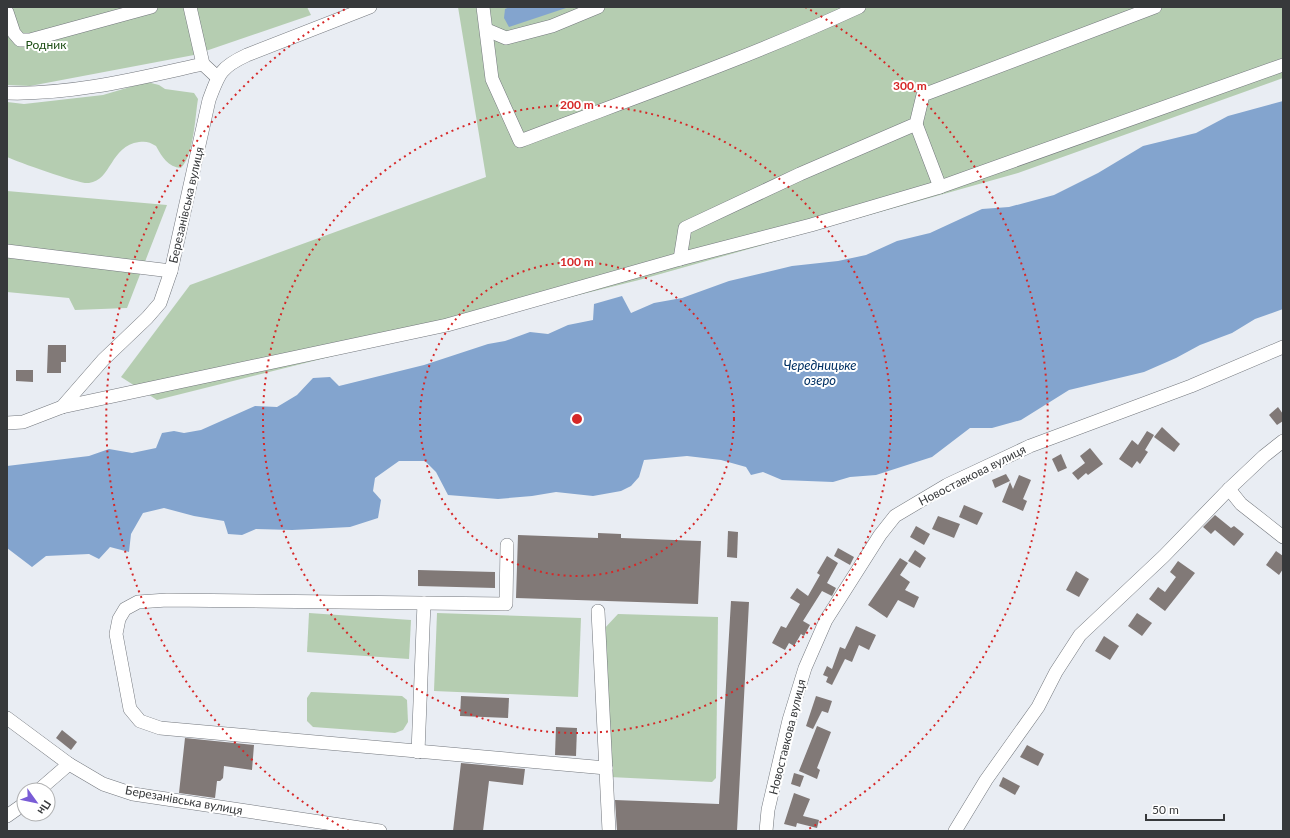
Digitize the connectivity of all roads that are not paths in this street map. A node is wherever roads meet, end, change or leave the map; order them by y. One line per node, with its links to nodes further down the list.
1 (151, 7): 8 (street)
2 (190, 7): 10 (street)
3 (370, 7): 12 (street, Березанівська вулиця)
4 (483, 7): 9 (street)
5 (598, 7): 9 (street)
6 (859, 7): 9 (street)
7 (1155, 7): 14 (street)
8 (7, 12)
9 (487, 30)
10 (203, 64): 12 (street); 13 (street)
11 (1283, 65): 15 (street)
12 (217, 77): 18 (street, Березанівська вулиця)
13 (7, 93)
14 (916, 124): 15 (street); 17 (street)
15 (940, 187): 17 (street)
16 (7, 251): 18 (street)
17 (680, 258): 20 (street)
18 (171, 271): 20 (street, Березанівська вулиця)
19 (1283, 347): 37 (street, Новоставкова вулиця)
20 (62, 406): 21 (street, Березанівська вулиця)
21 (7, 423)
22 (1283, 441): 23 (street)
23 (1229, 489): 24 (street); 38 (street)
24 (1283, 537)
25 (507, 545): 26 (street)
26 (424, 603): 29 (street); 29 (street)
27 (598, 611): 31 (street)
28 (7, 718): 30 (street, Березанівська вулиця)
29 (418, 752): 31 (street)
30 (69, 764): 32 (street); 35 (street, Березанівська вулиця)
31 (606, 768): 36 (street)
32 (49, 782)
33 (16, 810): 34 (street)
34 (7, 816)
35 (380, 831)
36 (609, 831)
37 (766, 831)
38 (955, 831)

